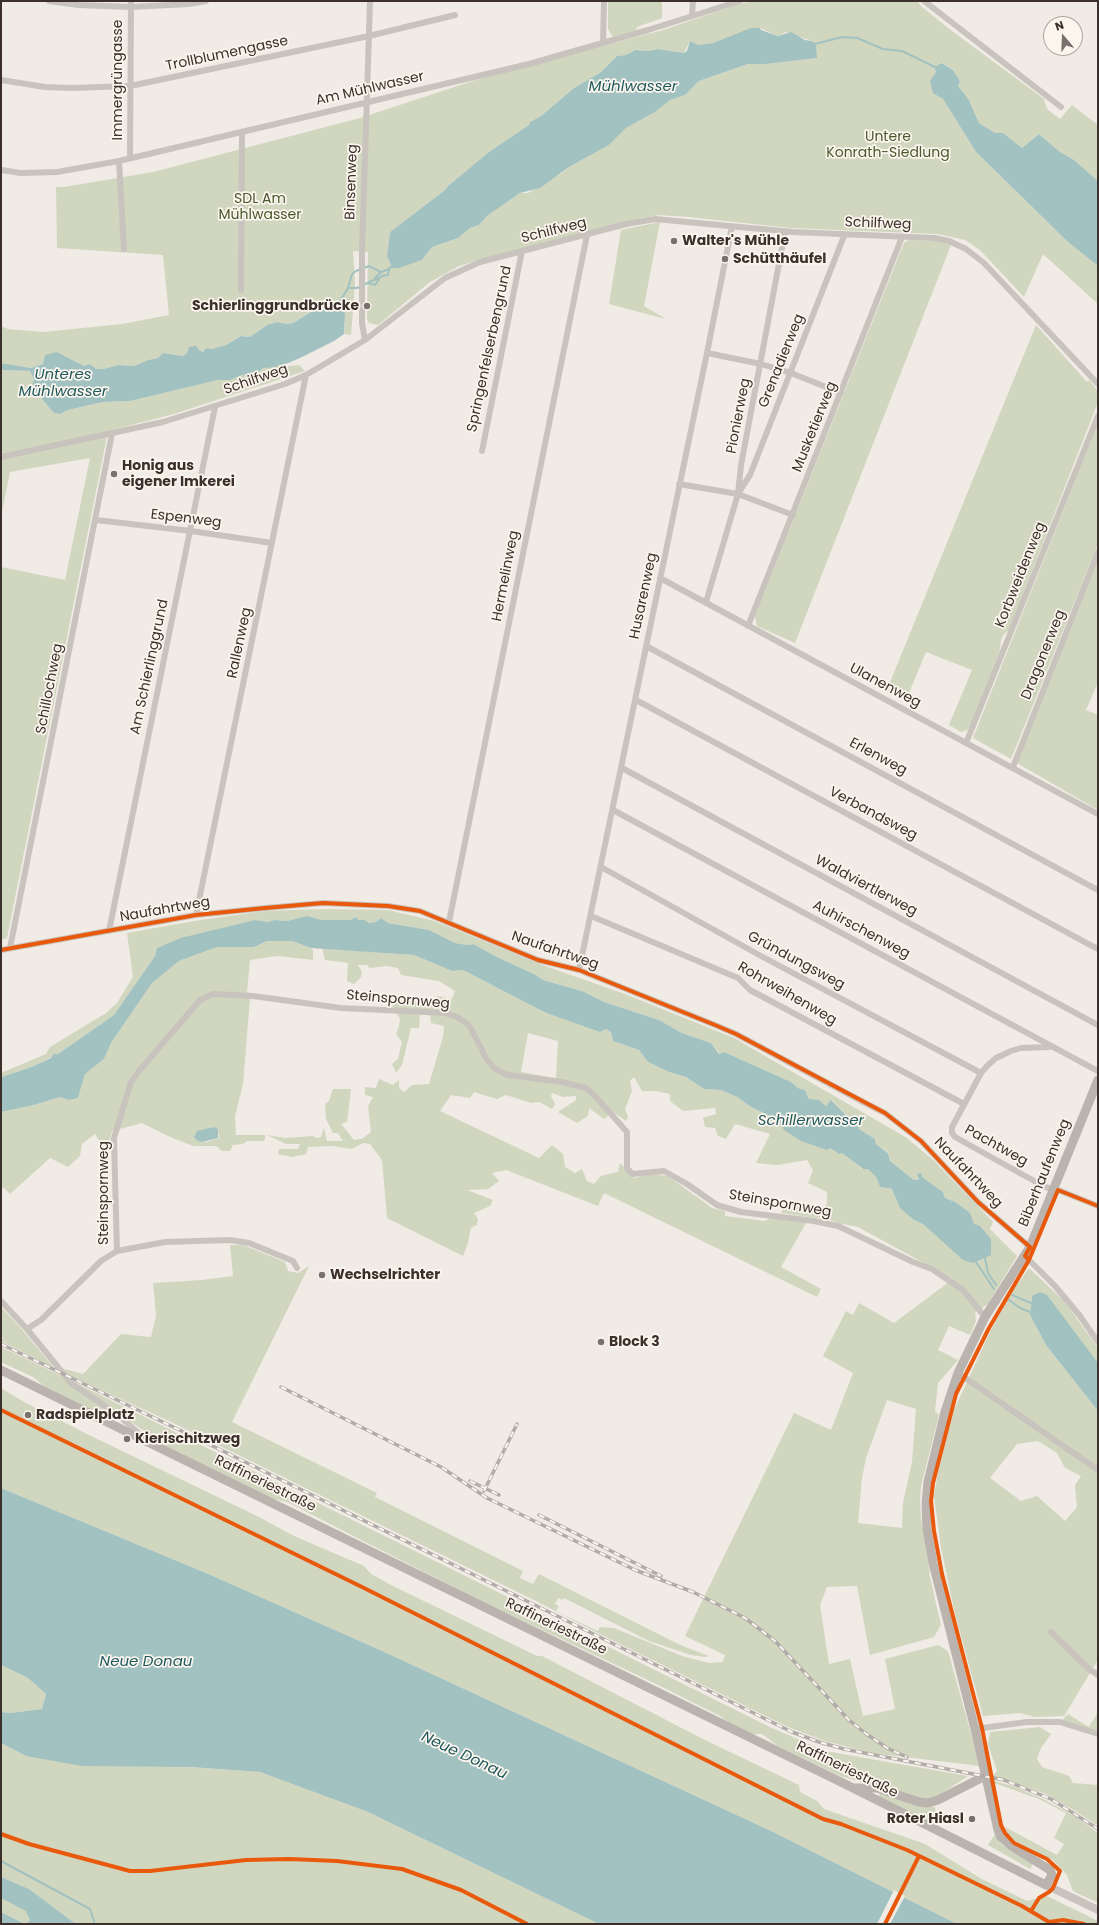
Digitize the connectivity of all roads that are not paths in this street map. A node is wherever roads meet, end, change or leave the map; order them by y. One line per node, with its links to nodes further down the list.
1 (49, 1): 8 (street)
2 (206, 1): 8 (street)
3 (370, 1): 11 (street, Binsenweg)
4 (604, 1): 12 (street)
5 (693, 1): 10 (street)
6 (740, 1): 10 (street, Am Mühlwasser)
7 (924, 1): 16 (street)
8 (131, 4): 14 (street, Immergrüngasse)
9 (455, 15): 11 (street, Trollblumengasse)
10 (692, 15): 12 (street, Am Mühlwasser)
11 (369, 36): 14 (street, Trollblumengasse); 15 (street, Binsenweg)
12 (603, 43): 15 (street, Am Mühlwasser)
13 (1, 80): 14 (street, Trollblumengasse)
14 (130, 86): 18 (street, Immergrüngasse)
15 (367, 102): 17 (street, Am Mühlwasser); 29 (street, Binsenweg)
16 (1061, 108)
17 (242, 132): 18 (street, Am Mühlwasser); 28 (street)
18 (130, 158): 19 (street, Am Mühlwasser)
19 (119, 161): 20 (street, Am Mühlwasser); 26 (street)
20 (1, 170)
21 (732, 226): 22 (street, Schilfweg); 23 (street, Schilfweg); 30 (street, Husarenweg)
22 (786, 232): 24 (street, Schilfweg); 31 (street, Pionierweg)
23 (587, 235): 27 (street, Schilfweg); 62 (street, Hermelinweg)
24 (844, 236): 25 (street, Schilfweg); 32 (street, Grenadierweg)
25 (902, 237): 34 (street, Schilfweg); 35 (street, Musketierweg)
26 (124, 249)
27 (522, 251): 29 (street, Schilfweg); 39 (street, Springenfelserbengrund)
28 (241, 290)
29 (365, 340): 33 (street, Schilfweg)
30 (707, 353): 31 (street); 41 (street, Husarenweg)
31 (761, 364): 32 (street); 42 (street, Pionierweg)
32 (791, 373): 35 (street); 42 (street, Grenadierweg)
33 (306, 375): 36 (street, Schilfweg); 46 (street, Rallenweg)
34 (1098, 384)
35 (841, 393): 43 (street, Musketierweg)
36 (215, 406): 38 (street, Schilfweg); 45 (street, Am Schierlinggrund)
37 (1098, 416): 53 (street, Korbweidenweg)
38 (112, 434): 40 (street, Schilfweg); 44 (street, Schillochweg)
39 (482, 451)
40 (1, 457)
41 (679, 484): 42 (street); 48 (street, Husarenweg)
42 (738, 494): 43 (street); 49 (street, Pionierweg)
43 (793, 515): 50 (street, Musketierweg)
44 (96, 520): 45 (street, Espenweg); 64 (street, Schillochweg)
45 (191, 531): 46 (street, Espenweg); 63 (street, Am Schierlinggrund)
46 (272, 543): 60 (street, Rallenweg)
47 (1098, 552): 54 (street, Dragonerweg)
48 (660, 578): 49 (street, Ulanenweg); 51 (street, Husarenweg)
49 (706, 602): 50 (street, Ulanenweg)
50 (748, 626): 53 (street, Ulanenweg)
51 (646, 646): 52 (street, Husarenweg); 59 (street, Erlenweg)
52 (636, 700): 55 (street, Husarenweg); 65 (street, Verbandsweg)
53 (966, 743): 54 (street, Ulanenweg)
54 (1012, 767): 57 (street, Ulanenweg)
55 (622, 768): 56 (street, Husarenweg); 68 (street, Waldviertlerweg)
56 (613, 810): 58 (street, Husarenweg); 69 (street, Auhirschenweg)
57 (1098, 814)
58 (602, 867): 61 (street, Husarenweg); 71 (street, Gründungsweg)
59 (1098, 890)
60 (196, 915): 62 (street, Naufahrtweg); 63 (street, Naufahrtweg)
61 (591, 916): 67 (street, Husarenweg); 73 (street, Rohrweihenweg)
62 (449, 922): 67 (street, Naufahrtweg)
63 (109, 931): 64 (street, Naufahrtweg)
64 (10, 948): 66 (street, Naufahrtweg)
65 (1098, 949)
66 (1, 950)
67 (579, 970): 76 (street, Naufahrtweg)
68 (1098, 1025)
69 (1051, 1047): 70 (street, Auhirschenweg); 71 (street, Pachtweg)
70 (1098, 1071)
71 (981, 1073): 73 (street, Pachtweg)
72 (1098, 1080): 74 (main road, Biberhaufenweg)
73 (964, 1104): 74 (street, Pachtweg)
74 (1054, 1189): 75 (street); 76 (main road, Biberhaufenweg)
75 (1098, 1206)
76 (1030, 1247): 78 (main road, Biberhaufenweg)
77 (118, 1250): 79 (street); 81 (street, Steinspornweg); 82 (street, Steinspornweg)
78 (1026, 1256): 81 (main road, Biberhaufenweg); 83 (street)
79 (297, 1268)
80 (1, 1301): 82 (street)
81 (985, 1317): 85 (main road, Biberhaufenweg)
82 (27, 1329): 86 (street)
83 (1098, 1342)
84 (1, 1370): 86 (main road, Raffineriestraße)
85 (958, 1373): 87 (street); 90 (main road, Biberhaufenweg)
86 (148, 1442): 93 (main road, Raffineriestraße)
87 (1098, 1470)
88 (1051, 1632): 89 (street)
89 (1098, 1675)
90 (975, 1729): 91 (street); 92 (main road, Biberhaufenweg)
91 (1098, 1734)
92 (985, 1776): 93 (main road); 94 (main road, Biberhaufenweg)
93 (853, 1788): 94 (main road, Raffineriestraße)
94 (1046, 1885): 95 (street, Raffineriestraße)
95 (1098, 1910)

